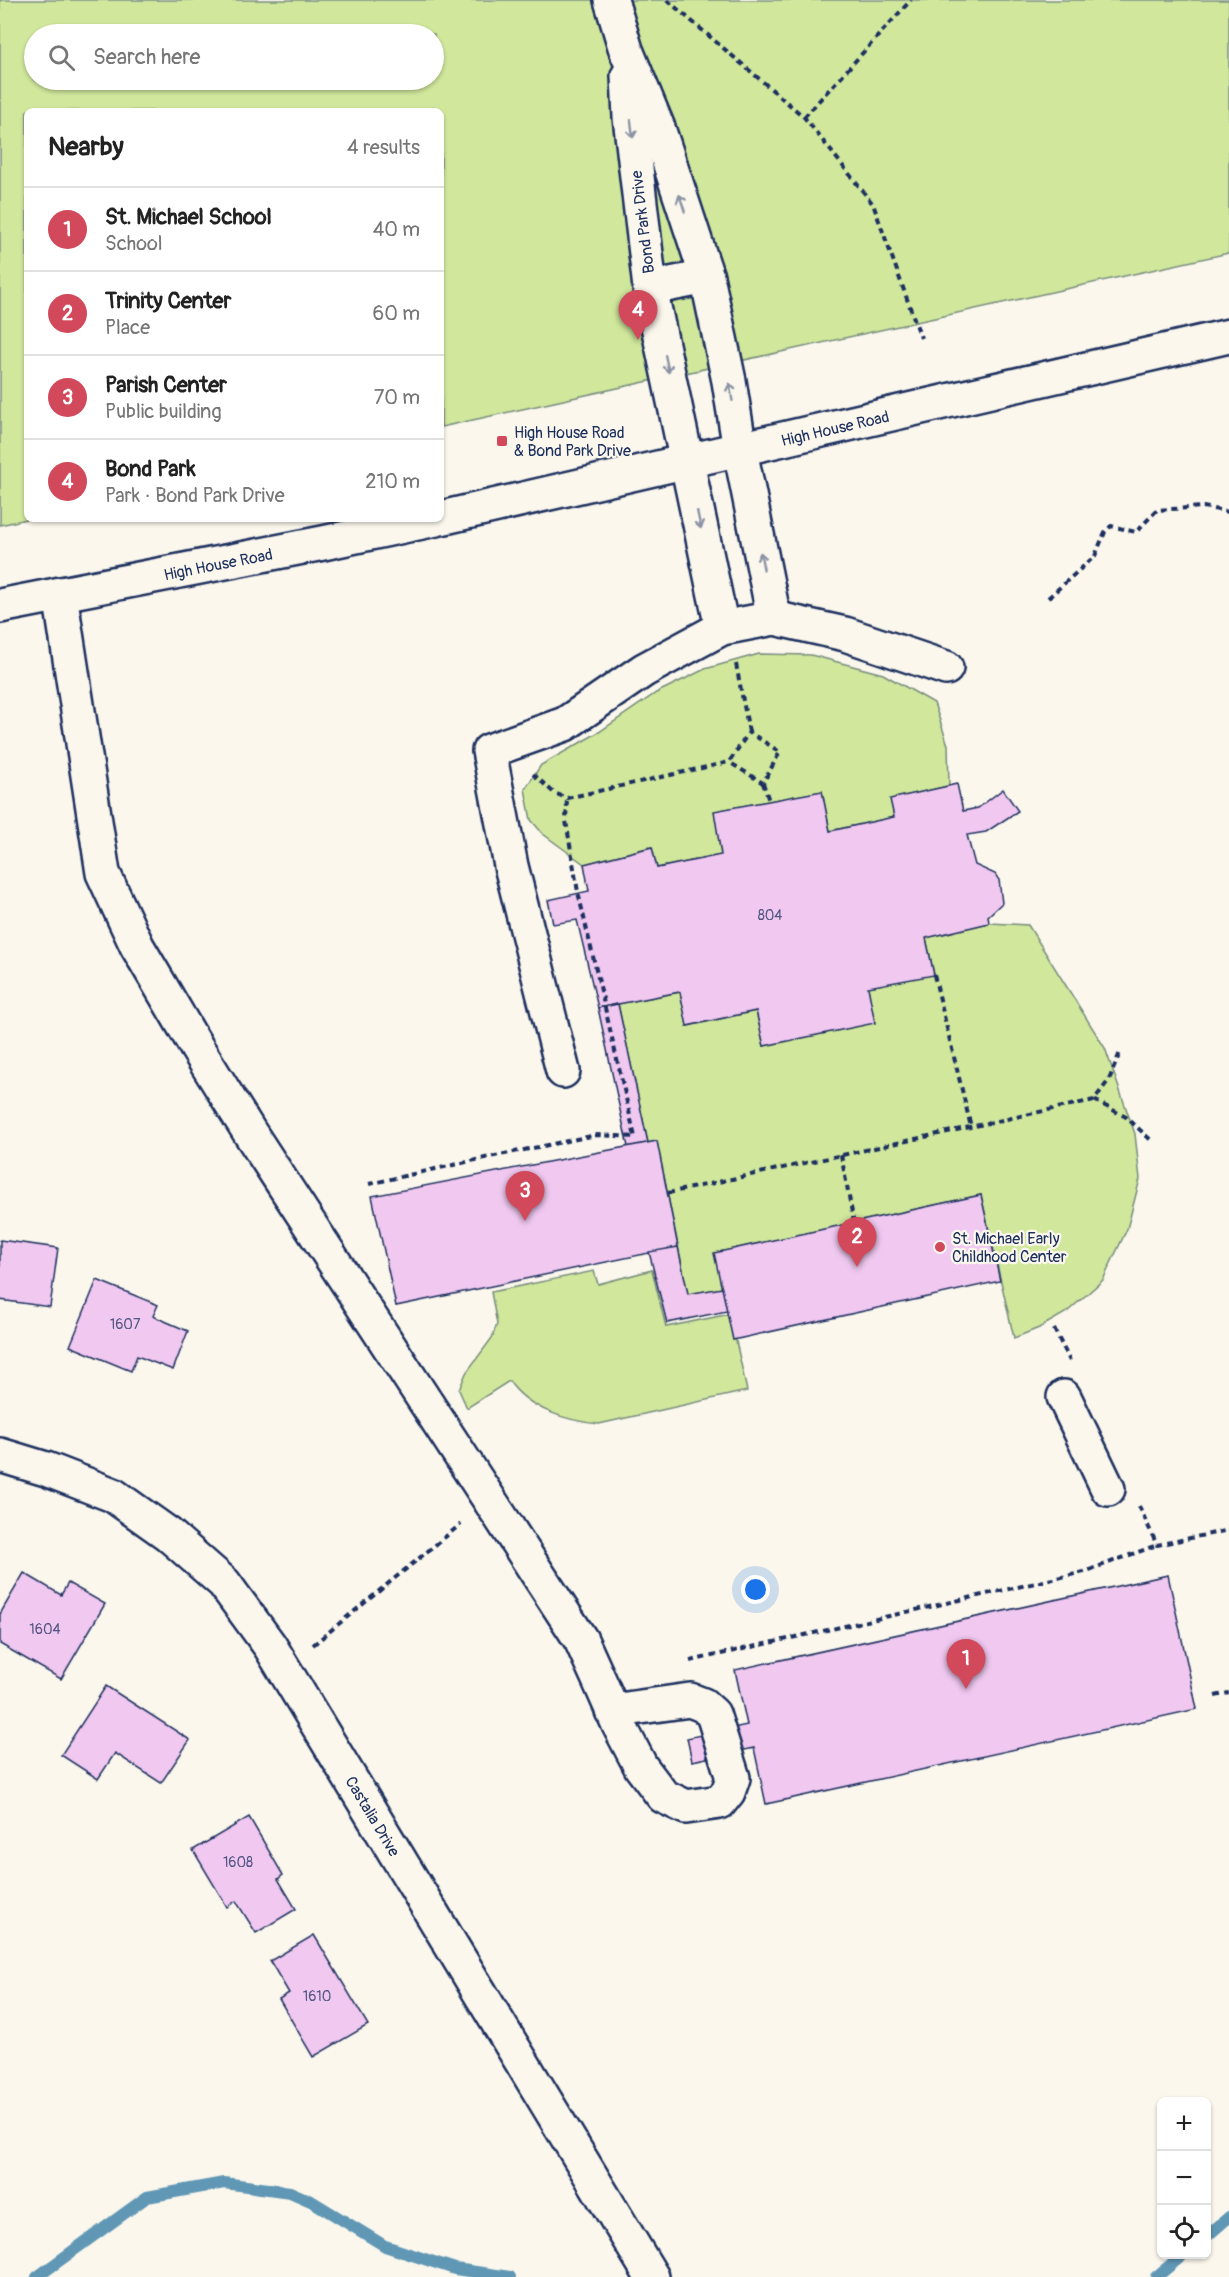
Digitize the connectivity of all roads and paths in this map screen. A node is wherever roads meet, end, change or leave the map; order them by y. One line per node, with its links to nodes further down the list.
1 (611, 0): 4 (street, Bond Park Drive)
2 (667, 0): 5 (path)
3 (911, 0): 5 (path)
4 (626, 50): 6 (street, Bond Park Drive, one-way to 4); 7 (street, Bond Park Drive, one-way to 7)
5 (804, 117): 9 (path)
6 (707, 277): 7 (street); 10 (street, Bond Park Drive, one-way to 6)
7 (650, 288): 11 (street, Bond Park Drive, one-way to 11)
8 (1229, 336): 10 (street, High House Road)
9 (921, 338)
10 (740, 450): 11 (street, High House Road); 18 (street, Bond Park Drive, one-way to 10)
11 (687, 463): 13 (street, High House Road); 19 (street, Bond Park Drive, one-way to 19)
12 (1229, 512): 16 (path)
13 (444, 517)
14 (422, 522): 15 (street, High House Road)
15 (60, 594): 17 (street, High House Road); 38 (street)
16 (1048, 598)
17 (0, 606)
18 (774, 618): 19 (street); 20 (street)
19 (728, 641): 21 (path); 28 (street)
20 (946, 668)
21 (750, 732): 22 (path); 24 (path)
22 (729, 762): 23 (path); 24 (path)
23 (533, 774)
24 (763, 783): 25 (path)
25 (769, 801)
26 (934, 975): 30 (path)
27 (1121, 1050): 29 (path)
28 (562, 1071)
29 (1094, 1100): 30 (path); 31 (path)
30 (971, 1127): 32 (path)
31 (1152, 1141)
32 (841, 1155): 33 (path); 34 (path)
33 (668, 1192)
34 (854, 1222)
35 (1064, 1397): 37 (street)
36 (0, 1455): 45 (street, Castalia Drive)
37 (1108, 1489)
38 (490, 1500): 40 (path); 44 (street)
39 (1157, 1545): 41 (path)
40 (310, 1647)
41 (680, 1664)
42 (1229, 1693): 43 (path)
43 (1215, 1696)
44 (612, 1711)
45 (652, 2277)

